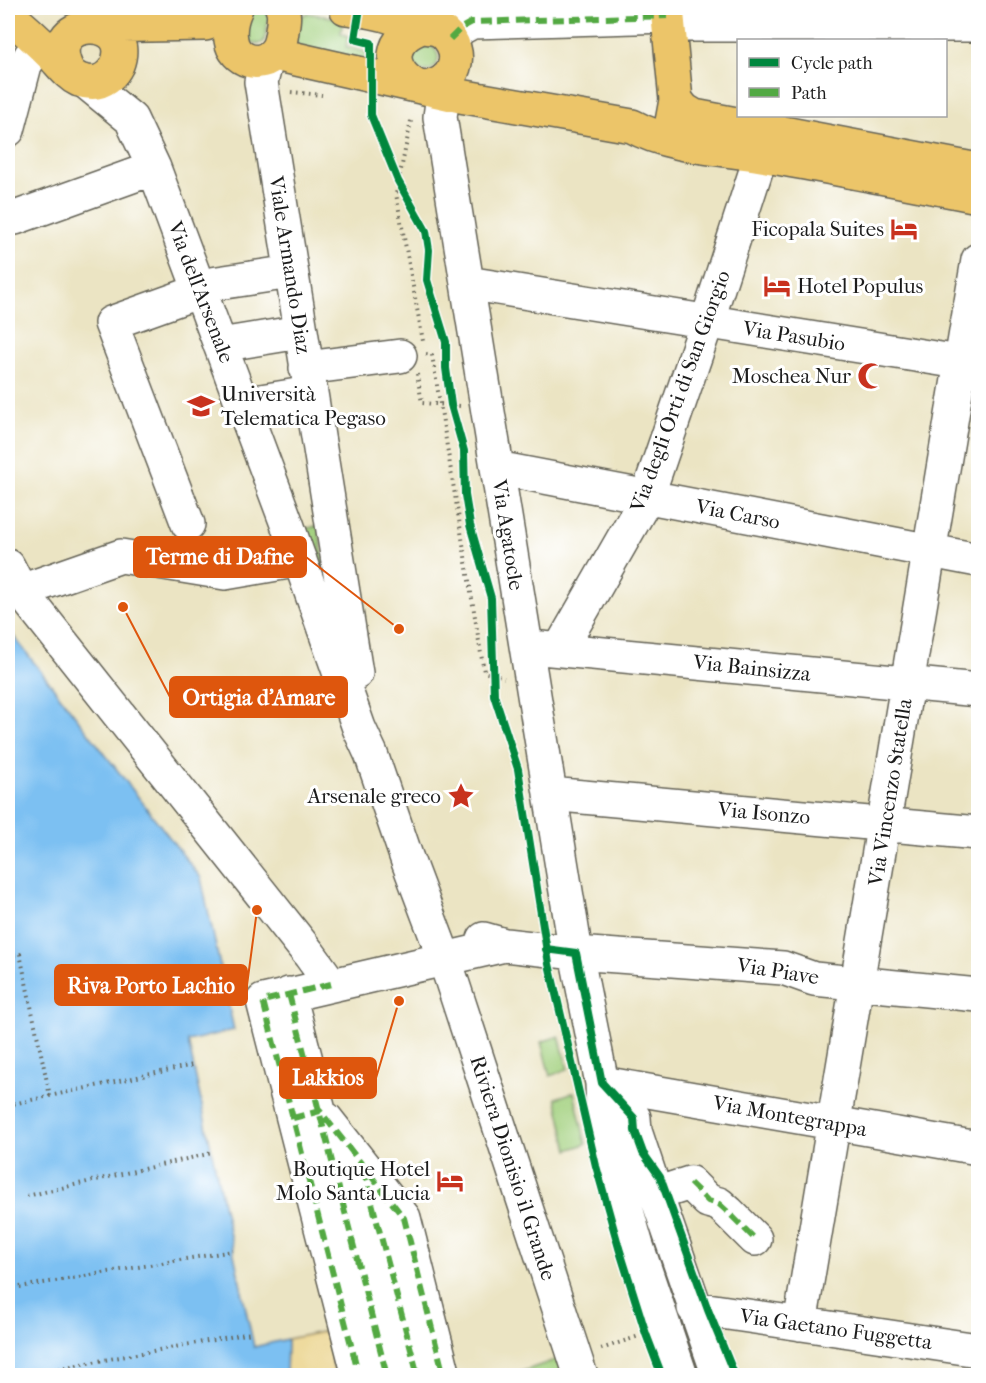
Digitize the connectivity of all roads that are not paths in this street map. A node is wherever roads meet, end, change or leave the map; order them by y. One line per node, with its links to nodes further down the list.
1 (282, 8): 10 (main road)
2 (346, 8): 7 (main road)
3 (235, 10): 6 (main road); 10 (main road)
4 (668, 16): 7 (street); 8 (street); 14 (main road)
5 (11, 18): 6 (street); 9 (main road)
6 (88, 22): 11 (main road); 12 (main road)
7 (414, 22): 13 (main road); 13 (main road)
8 (977, 25)
9 (44, 48): 12 (main road); 15 (street)
10 (260, 56): 11 (main road); 13 (main road); 22 (street, Viale Armando Diaz)
11 (118, 60): 12 (main road)
12 (78, 78): 17 (street, Via dell'Arsenale)
13 (433, 99): 14 (main road); 23 (street, Via Agatocle)
14 (677, 119): 16 (main road); 18 (main road)
15 (8, 130)
16 (761, 155): 19 (main road); 25 (street, Via degli Orti di San Giorgio)
17 (154, 168): 20 (street); 24 (street, Via dell'Arsenale)
18 (978, 170)
19 (978, 196)
20 (15, 218)
21 (978, 260): 29 (street, Via Vincenzo Statella)
22 (291, 272): 24 (street); 26 (street, Viale Armando Diaz)
23 (466, 284): 25 (street, Via Pasubio); 32 (street, Via Agatocle)
24 (199, 289): 27 (street, Via dell'Arsenale); 36 (street)
25 (707, 322): 29 (street, Via Pasubio); 35 (street, Via degli Orti di San Giorgio)
26 (300, 332): 27 (street); 30 (street, Viale Armando Diaz)
27 (220, 345): 31 (street, Via dell'Arsenale)
28 (400, 356): 30 (street)
29 (970, 364): 37 (street, Via Vincenzo Statella)
30 (308, 380): 31 (street); 33 (street, Viale Armando Diaz)
31 (242, 404): 34 (street, Via dell'Arsenale)
32 (497, 468): 35 (street, Via Carso); 41 (street, Via Agatocle)
33 (324, 482): 34 (street); 45 (street, Viale Armando Diaz)
34 (275, 491): 38 (street, Via dell'Arsenale)
35 (647, 497): 37 (street, Via Carso); 42 (street, Via degli Orti di San Giorgio)
36 (188, 524)
37 (930, 551): 39 (street, Via Carso); 43 (street, Via Vincenzo Statella)
38 (300, 560): 40 (street); 45 (street, Via dell'Arsenale)
39 (978, 560)
40 (14, 579): 54 (street)
41 (526, 647): 42 (street, Via Bainsizza); 46 (street, Via Agatocle)
42 (560, 649): 43 (street, Via Bainsizza)
43 (908, 683): 44 (street, Via Bainsizza); 47 (street, Via Vincenzo Statella)
44 (978, 690)
45 (371, 754): 49 (street, Via dell'Arsenale)
46 (550, 794): 47 (street, Via Isonzo); 51 (street, Via Agatocle)
47 (884, 824): 48 (street, Via Isonzo); 53 (street, Via Vincenzo Statella)
48 (978, 833)
49 (432, 925): 50 (street); 52 (street, Via dell'Arsenale)
50 (505, 945): 51 (street, Via Piave); 52 (street)
51 (576, 952): 53 (street, Via Piave); 56 (street, Via Agatocle)
52 (445, 960): 54 (street); 68 (street, Riviera Dionisio il Grande)
53 (858, 982): 55 (street, Via Piave); 59 (street, Via Vincenzo Statella)
54 (331, 984): 58 (street)
55 (978, 995)
56 (602, 1083): 57 (street, Via Montegrappa); 61 (street); 73 (street, Via Agatocle)
57 (652, 1092): 59 (street, Via Montegrappa); 61 (street)
58 (306, 1115): 62 (street); 69 (street); 70 (street)
59 (834, 1123): 60 (street, Via Montegrappa); 66 (street, Via Vincenzo Statella)
60 (978, 1148)
61 (642, 1152): 63 (street)
62 (362, 1163): 71 (street); 72 (street)
63 (656, 1194): 64 (street); 65 (street)
64 (755, 1239)
65 (694, 1308): 66 (street, Via Gaetano Fuggetta); 74 (street)
66 (800, 1324): 67 (street, Via Gaetano Fuggetta)
67 (978, 1350)
68 (578, 1367)
69 (359, 1376)
70 (387, 1376)
71 (418, 1376)
72 (444, 1376)
73 (681, 1376)
74 (719, 1376)

